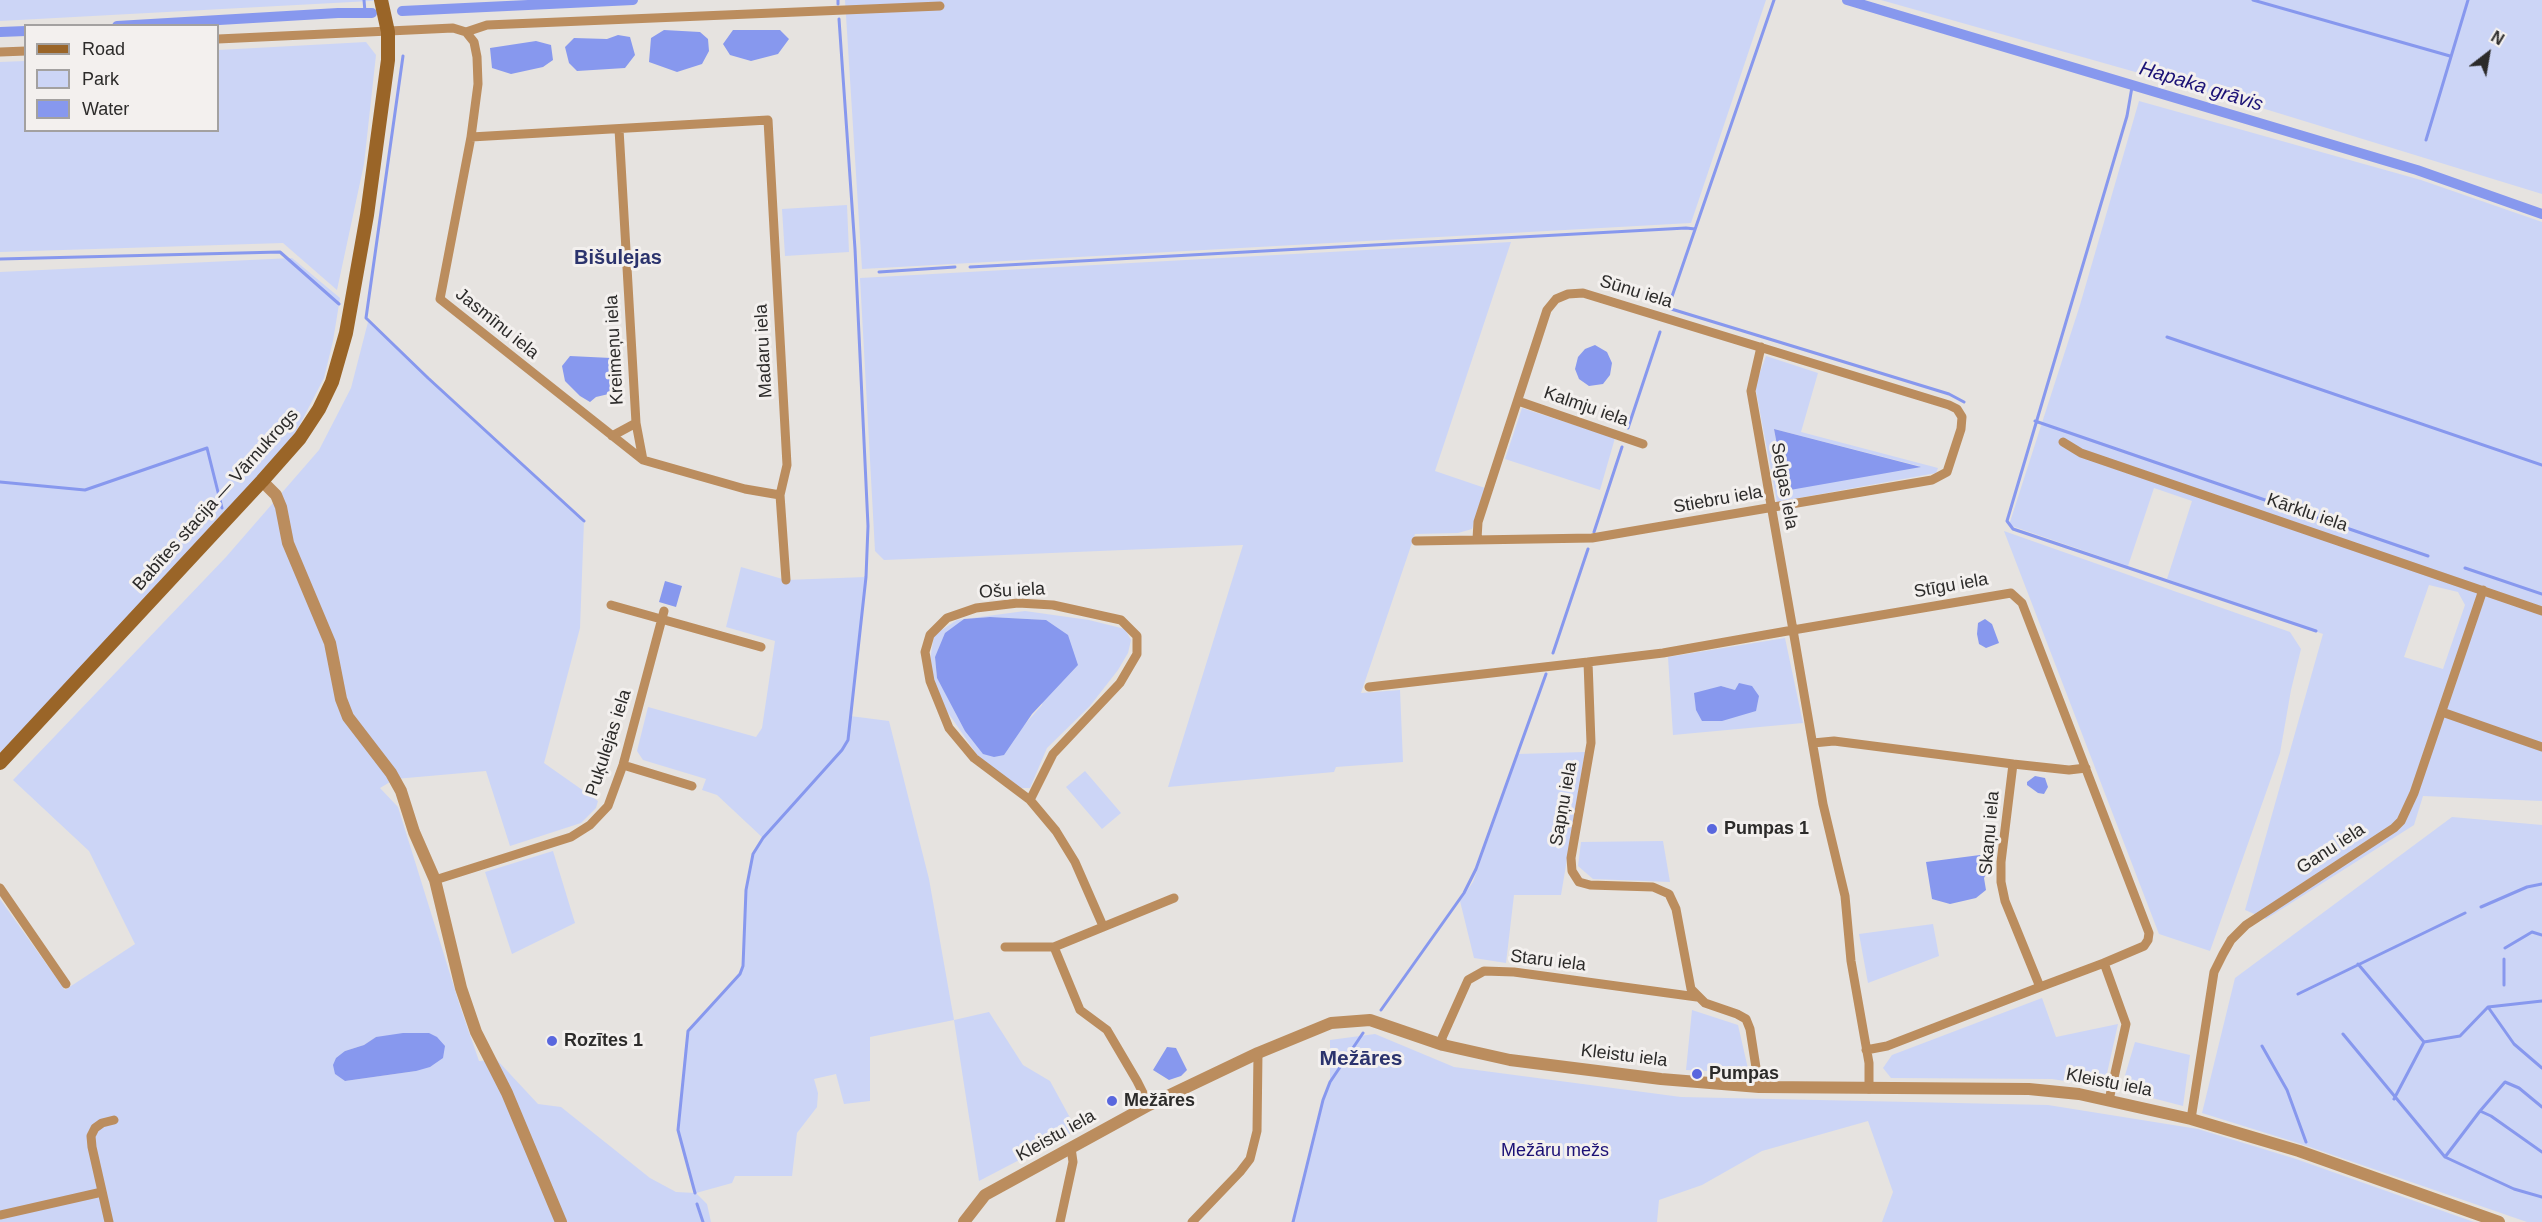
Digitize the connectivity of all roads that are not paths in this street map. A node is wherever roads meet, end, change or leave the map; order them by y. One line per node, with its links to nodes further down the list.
1 (381, 0): 3 (main road, Babītes stacija — Vārnukrogs)
2 (940, 6): 4 (street)
3 (388, 32): 4 (street); 5 (street); 18 (main road, Babītes stacija — Vārnukrogs)
4 (466, 32): 9 (street, Jasmīnu iela)
5 (219, 39)
6 (24, 51): 7 (street)
7 (0, 52)
8 (619, 129): 9 (street); 13 (street, Kreimeņu iela); 19 (street, Madaru iela)
9 (471, 137): 14 (street, Jasmīnu iela)
10 (1761, 347): 11 (street, Sūnu iela); 12 (street, Sūnu iela); 20 (street, Selgas iela)
11 (1518, 401): 16 (street, Kalmju iela); 21 (street, Sūnu iela)
12 (1949, 405): 20 (street, Stiebru iela)
13 (636, 423): 14 (street); 17 (street, Kreimeņu iela)
14 (612, 436): 17 (street, Jasmīnu iela)
15 (2063, 442): 24 (street, Kārklu iela)
16 (1643, 444)
17 (643, 460): 19 (street, Jasmīnu iela)
18 (262, 481): 35 (main road, Babītes stacija — Vārnukrogs); 41 (street)
19 (780, 495): 23 (street, Madaru iela)
20 (1771, 508): 21 (street, Stiebru iela); 28 (street, Selgas iela)
21 (1477, 539): 22 (street, Stiebru iela)
22 (1416, 540)
23 (786, 580)
24 (2483, 590): 26 (street, Kārklu iela); 32 (street, Ganu iela)
25 (611, 605): 27 (street)
26 (2542, 611)
27 (663, 616): 29 (street); 37 (street, Puķulejas iela)
28 (1792, 630): 30 (street); 33 (street); 38 (street, Stīgu iela)
29 (761, 647)
30 (1588, 662): 31 (street); 50 (street, Sapņu iela)
31 (1369, 687)
32 (2442, 712): 34 (street); 58 (street, Ganu iela)
33 (1813, 743): 36 (street); 52 (street)
34 (2542, 747)
35 (0, 763)
36 (2013, 764): 38 (street); 49 (street, Skaņu iela)
37 (623, 765): 39 (street); 41 (street, Puķulejas iela)
38 (2086, 768): 47 (street, Stīgu iela)
39 (692, 786)
40 (1030, 800): 40 (street, Ošu iela); 44 (street, Ošu iela)
41 (435, 880): 64 (street)
42 (0, 888): 48 (street)
43 (1174, 898): 44 (street)
44 (1103, 926): 46 (street)
45 (1005, 947): 46 (street)
46 (1054, 947): 57 (street)
47 (2104, 963): 49 (street, Stīgu iela); 56 (street)
48 (66, 984)
49 (2040, 987): 52 (street)
50 (1697, 997): 51 (street, Staru iela); 54 (street)
51 (1443, 1046): 53 (street, Kleistu iela); 54 (street, Kleistu iela)
52 (1866, 1050): 55 (street)
53 (1258, 1053): 57 (street, Kleistu iela); 67 (street)
54 (1759, 1087): 55 (street, Kleistu iela)
55 (1869, 1089): 56 (street, Kleistu iela)
56 (2109, 1100): 58 (street, Kleistu iela)
57 (1149, 1106): 60 (street, Kleistu iela)
58 (2191, 1119): 68 (street, Kleistu iela)
59 (114, 1120): 61 (street)
60 (1071, 1148): 65 (street, Kleistu iela); 66 (street)
61 (102, 1192): 62 (street); 63 (street)
62 (0, 1215)
63 (110, 1222)
64 (561, 1222)
65 (964, 1222)
66 (1060, 1222)
67 (1192, 1222)
68 (2499, 1222)

